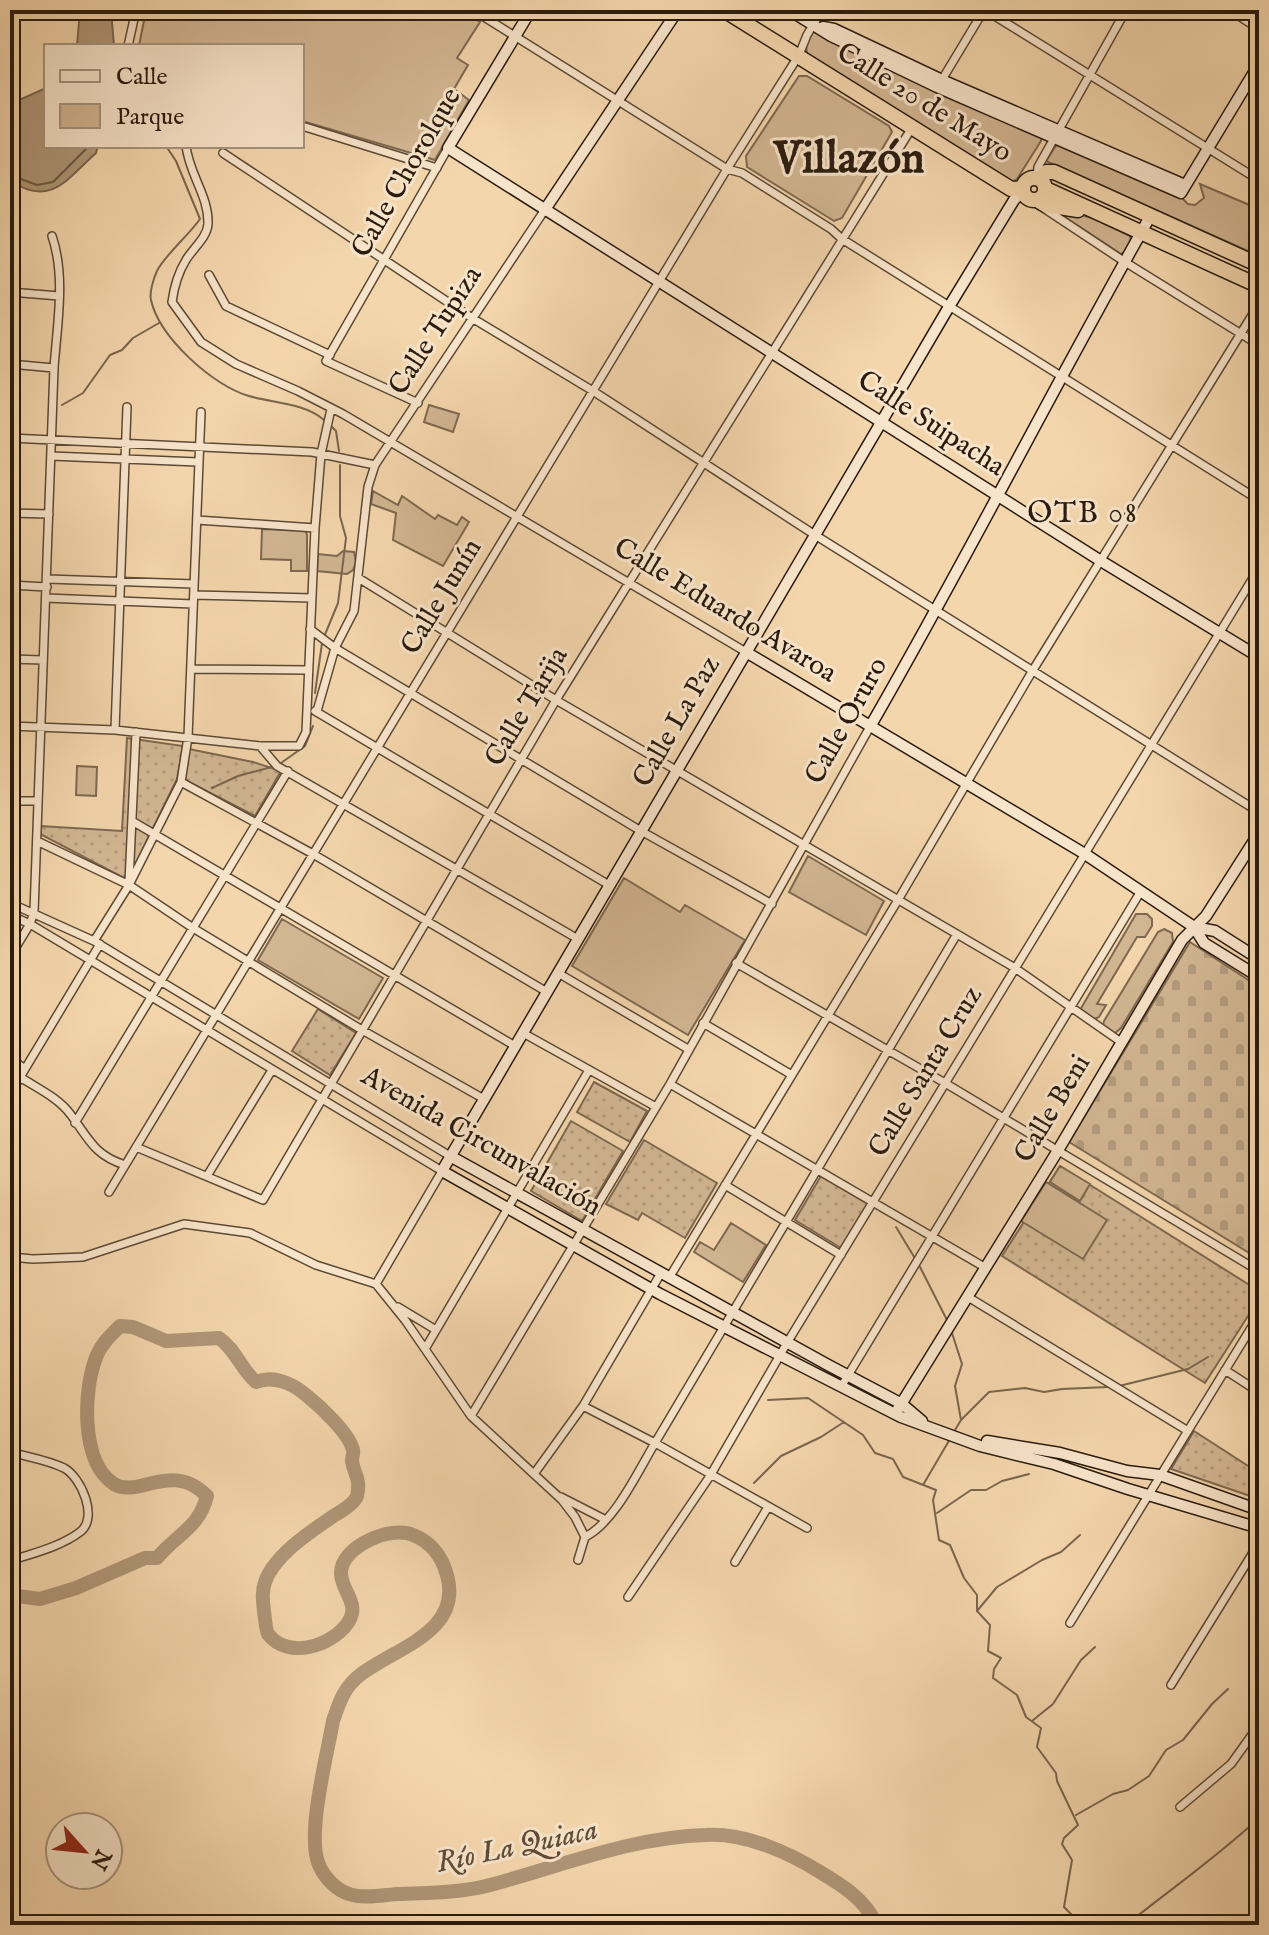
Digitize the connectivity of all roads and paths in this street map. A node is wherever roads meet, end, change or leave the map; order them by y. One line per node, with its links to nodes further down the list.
1 (136, 10): 14 (street)
2 (473, 10): 13 (street)
3 (531, 10): 13 (street, Calle Chorolque)
4 (678, 10): 19 (street, Calle Tupiza)
5 (724, 10): 15 (highway, Calle 20 de Mayo)
6 (789, 10): 11 (street)
7 (822, 10): 11 (street, Calle Junín)
8 (984, 10): 17 (street); 18 (street)
9 (1126, 10): 17 (street)
10 (1230, 10): 12 (street)
11 (813, 25): 15 (street, Calle Junín); 18 (street)
12 (1259, 29)
13 (515, 37): 19 (street); 24 (street, Calle Chorolque)
14 (128, 44)
15 (799, 55): 20 (highway, Calle 20 de Mayo); 28 (street, Calle Junín)
16 (1259, 64): 25 (street)
17 (1088, 75): 22 (street); 25 (street)
18 (940, 84): 22 (street)
19 (617, 99): 28 (street); 31 (street, Calle Tupiza)
20 (913, 126): 30 (highway, Calle 20 de Mayo); 35 (street, Calle Tarija)
21 (304, 127): 27 (street)
22 (1055, 134): 25 (street); 30 (street)
23 (186, 148): 57 (street, Calle Eduardo Avaroa)
24 (448, 148): 27 (street, Calle Chorolque); 31 (street, Calle Suipacha)
25 (1207, 149): 29 (street)
26 (223, 153): 36 (street)
27 (437, 168): 36 (street, Calle Chorolque)
28 (727, 169): 35 (street); 40 (street, Calle Junín)
29 (1259, 180)
30 (1034, 189): 32 (highway); 33 (highway); 37 (street, Calle 20 de Mayo); 45 (street, Calle La Paz)
31 (544, 211): 40 (street, Calle Suipacha); 46 (street, Calle Tupiza)
32 (1151, 215): 33 (street, Calle Oruro); 38 (highway)
33 (1141, 233): 37 (street, Calle Oruro); 41 (highway)
34 (52, 236): 43 (street)
35 (842, 239): 45 (street); 49 (street, Calle Tarija)
36 (384, 260): 46 (street); 50 (street, Calle Chorolque)
37 (1125, 262): 47 (street, Calle 20 de Mayo); 53 (street, Calle Oruro)
38 (1259, 265)
39 (209, 275): 50 (street)
40 (658, 283): 49 (street, Calle Suipacha); 54 (street, Calle Junín)
41 (1259, 286)
42 (10, 292): 43 (street)
43 (59, 296): 52 (street)
44 (1259, 304): 47 (street)
45 (950, 305): 53 (street); 59 (street, Calle La Paz)
46 (472, 318): 54 (street); 55 (street, Calle Tupiza)
47 (1241, 334): 48 (street, Calle 20 de Mayo); 63 (street)
48 (1259, 345)
49 (771, 352): 59 (street, Calle Suipacha); 70 (street, Calle Tarija)
50 (328, 358): 55 (street)
51 (10, 364): 52 (street)
52 (54, 368): 61 (street)
53 (1060, 376): 63 (street); 72 (street, Calle Oruro)
54 (593, 391): 70 (street); 76 (street, Calle Junín)
55 (418, 403): 62 (street, Calle Tupiza)
56 (127, 407): 64 (street)
57 (331, 409): 62 (street, Calle Eduardo Avaroa); 66 (street)
58 (201, 412): 65 (street)
59 (882, 421): 72 (street, Calle Suipacha); 79 (street, Calle La Paz)
60 (10, 438): 61 (street)
61 (52, 441): 64 (street); 67 (street)
62 (391, 443): 71 (street, Calle Tupiza); 76 (street, Calle Eduardo Avaroa)
63 (1172, 444): 73 (street); 80 (street)
64 (127, 445): 65 (street); 68 (street)
65 (199, 448): 66 (street); 69 (street)
66 (321, 454): 71 (street); 78 (street)
67 (51, 456): 68 (street); 75 (street)
68 (127, 458): 69 (street); 83 (street)
69 (198, 462): 77 (street)
70 (703, 463): 79 (street); 84 (street, Calle Tarija)
71 (375, 465): 82 (street, Calle Tupiza)
72 (999, 496): 80 (street, Calle Suipacha); 93 (street, Calle Oruro)
73 (1259, 500)
74 (10, 513): 75 (street)
75 (49, 514): 85 (street)
76 (516, 517): 84 (street, Calle Eduardo Avaroa); 96 (street, Calle Junín)
77 (197, 520): 78 (street); 86 (street)
78 (315, 528): 90 (street)
79 (815, 535): 93 (street); 98 (street, Calle La Paz)
80 (1101, 561): 95 (street, Calle Suipacha); 104 (street)
81 (1259, 568): 95 (street, Calle Santa Cruz)
82 (360, 579): 96 (street); 97 (street, Calle Tupiza)
83 (120, 582): 85 (street); 86 (street); 91 (street)
84 (629, 582): 98 (street, Calle Eduardo Avaroa); 106 (street, Calle Tarija)
85 (47, 583): 87 (street); 89 (street)
86 (194, 584): 88 (street)
87 (10, 585)
88 (194, 595): 90 (street); 92 (street)
89 (46, 598): 91 (street); 101 (street)
90 (312, 598): 94 (street)
91 (119, 601): 92 (street); 112 (street)
92 (193, 604): 102 (street)
93 (937, 610): 104 (street); 109 (street, Calle Oruro)
94 (310, 629): 97 (street); 103 (street)
95 (1220, 632): 99 (street, Calle Suipacha); 115 (street, Calle Santa Cruz)
96 (446, 634): 105 (street, Calle Junín); 106 (street)
97 (335, 648): 105 (street); 108 (street, Calle Tupiza)
98 (746, 652): 109 (street, Calle Eduardo Avaroa); 119 (street, Calle La Paz)
99 (1259, 657)
100 (10, 659): 101 (street)
101 (43, 660): 111 (street)
102 (191, 669): 103 (street); 114 (street)
103 (308, 670): 107 (street)
104 (1033, 670): 115 (street); 122 (street)
105 (411, 691): 117 (street, Calle Junín); 118 (street)
106 (556, 700): 118 (street, Calle Tarija); 119 (street)
107 (307, 706): 108 (street); 116 (street)
108 (317, 711): 117 (street)
109 (871, 725): 122 (street, Calle Eduardo Avaroa); 134 (street, Calle Oruro)
110 (10, 726): 111 (street)
111 (40, 727): 112 (street); 124 (street)
112 (115, 730): 113 (street)
113 (136, 732): 114 (street); 128 (street)
114 (188, 737): 116 (street); 121 (street)
115 (1151, 745): 126 (street); 136 (street, Calle Santa Cruz)
116 (260, 746): 120 (street)
117 (377, 748): 125 (street, Calle Junín); 127 (street)
118 (522, 758): 127 (street, Calle Tarija); 130 (street)
119 (677, 770): 130 (street, Calle La Paz); 134 (street)
120 (288, 771): 125 (street); 129 (street)
121 (181, 782): 129 (street); 132 (street)
122 (968, 782): 136 (street, Calle Eduardo Avaroa); 142 (street)
123 (10, 801): 124 (street)
124 (38, 801): 133 (street)
125 (344, 803): 135 (street, Calle Junín); 137 (street)
126 (1259, 812)
127 (489, 814): 137 (street, Calle Tarija); 140 (street)
128 (132, 821): 132 (street); 139 (street)
129 (256, 822): 135 (street); 138 (street)
130 (641, 831): 140 (street, Calle La Paz); 144 (street)
131 (1259, 833): 150 (street, Calle Beni)
132 (154, 835): 138 (street); 139 (street)
133 (37, 841): 139 (street); 146 (street)
134 (804, 846): 142 (street); 144 (street, Calle Oruro)
135 (313, 854): 145 (street, Calle Junín); 148 (street)
136 (1085, 854): 141 (street, Calle Eduardo Avaroa); 160 (street, Calle Santa Cruz)
137 (457, 869): 148 (street, Calle Tarija); 153 (street)
138 (224, 876): 145 (street); 151 (street)
139 (129, 885): 151 (street); 154 (street)
140 (609, 885): 153 (street, Calle La Paz)
141 (1141, 891): 150 (street, Calle Eduardo Avaroa); 167 (street)
142 (898, 900): 152 (street); 169 (street)
143 (10, 903): 146 (street, Avenida Circunvalación)
144 (772, 904): 159 (street, Calle Oruro)
145 (280, 908): 158 (street, Calle Junín); 162 (street)
146 (34, 912): 149 (street); 154 (street, Avenida Circunvalación)
147 (10, 915): 149 (street, Avenida Circunvalación)
148 (426, 921): 162 (street, Calle Tarija); 165 (street)
149 (30, 924): 155 (street); 157 (street, Avenida Circunvalación)
150 (1194, 927): 156 (street, Calle Eduardo Avaroa); 163 (street, Calle Eduardo Avaroa); 174 (street, Calle Beni)
151 (193, 928): 158 (street); 164 (street)
152 (957, 934): 160 (street); 177 (street)
153 (578, 939): 161 (street, Calle La Paz)
154 (97, 943): 157 (street); 164 (street, Avenida Circunvalación)
155 (10, 957)
156 (1259, 959)
157 (90, 961): 166 (street, Avenida Circunvalación); 179 (street)
158 (248, 961): 168 (street, Calle Junín); 171 (street)
159 (736, 963): 169 (street); 170 (street, Calle Oruro)
160 (1015, 968): 167 (street); 185 (street, Calle Santa Cruz)
161 (558, 973): 165 (street, Calle La Paz); 176 (street)
162 (394, 976): 171 (street, Calle Tarija); 175 (street)
163 (1259, 977)
164 (161, 981): 166 (street); 168 (street, Avenida Circunvalación)
165 (547, 992): 173 (street, Calle La Paz)
166 (151, 998): 172 (street, Avenida Circunvalación); 192 (street)
167 (1071, 1007): 174 (street); 191 (street)
168 (216, 1014): 172 (street, Calle Junín); 184 (street, Avenida Circunvalación)
169 (829, 1015): 177 (street); 182 (street)
170 (703, 1023): 176 (street, Calle Oruro); 182 (street)
171 (362, 1030): 184 (street, Calle Tarija); 188 (street)
172 (206, 1031): 180 (street, Avenida Circunvalación); 194 (street, Calle Junín)
173 (523, 1033): 175 (street, Calle La Paz); 181 (street)
174 (1121, 1042): 195 (street, Calle Beni)
175 (515, 1046): 188 (street, Calle La Paz)
176 (688, 1049): 186 (street, Calle Oruro)
177 (887, 1049): 185 (street); 198 (street)
178 (10, 1058): 179 (street)
179 (25, 1069): 183 (street)
180 (272, 1070): 189 (street, Avenida Circunvalación); 200 (street)
181 (589, 1070): 190 (street); 203 (street)
182 (792, 1075): 193 (street)
183 (20, 1077): 187 (street); 192 (street)
184 (331, 1083): 189 (street, Calle Tarija); 196 (street, Avenida Circunvalación)
185 (945, 1083): 191 (street); 204 (street, Calle Santa Cruz)
186 (670, 1084): 190 (street, Calle Oruro); 193 (street)
187 (10, 1094)
188 (484, 1099): 196 (street, Calle La Paz)
189 (321, 1100): 199 (street, Avenida Circunvalación); 200 (street, Calle Tarija)
190 (656, 1107): 207 (street, Calle Oruro)
191 (1003, 1119): 195 (street); 208 (street)
192 (75, 1123): 197 (street)
193 (756, 1133): 198 (street); 201 (street)
194 (136, 1147): 197 (street, Calle Junín); 200 (street, Calle Tarija)
195 (1057, 1152): 212 (street, Calle Beni); 213 (street)
196 (450, 1156): 199 (street, Calle La Paz); 203 (street, Avenida Circunvalación)
197 (125, 1165): 202 (street, Calle Junín)
198 (817, 1168): 204 (street); 206 (street)
199 (442, 1171): 205 (street, Avenida Circunvalación); 215 (street)
200 (207, 1176)
201 (725, 1185): 206 (street); 214 (street)
202 (109, 1192)
203 (517, 1193): 205 (street); 207 (street, Avenida Circunvalación)
204 (874, 1201): 208 (street); 210 (street, Calle Santa Cruz)
205 (508, 1208): 209 (street, Avenida Circunvalación); 222 (street)
206 (785, 1221): 210 (street); 219 (street)
207 (583, 1229): 209 (street, Calle Oruro); 214 (street, Avenida Circunvalación)
208 (933, 1235): 212 (street); 227 (street)
209 (573, 1245): 216 (street, Avenida Circunvalación); 233 (street, Calle Oruro)
210 (841, 1255): 223 (street, Calle Santa Cruz)
211 (10, 1257): 215 (street)
212 (986, 1268): 217 (street, Calle Beni)
213 (1259, 1271)
214 (665, 1275): 216 (street); 219 (street, Avenida Circunvalación)
215 (376, 1284): 218 (street)
216 (652, 1289): 221 (street, Avenida Circunvalación); 231 (street)
217 (968, 1297): 230 (street, Calle Beni); 235 (street)
218 (393, 1304): 222 (street); 224 (street)
219 (731, 1312): 221 (street); 223 (street, Avenida Circunvalación)
220 (1259, 1315): 226 (street)
221 (722, 1327): 225 (street, Avenida Circunvalación); 237 (street)
222 (436, 1330): 224 (street)
223 (787, 1343): 225 (street, Calle Santa Cruz); 227 (street, Avenida Circunvalación)
224 (425, 1349): 233 (street)
225 (779, 1356): 228 (street, Avenida Circunvalación); 241 (street, Calle Santa Cruz)
226 (1225, 1370): 229 (street); 235 (street)
227 (848, 1375): 228 (street); 230 (street, Avenida Circunvalación)
228 (841, 1387): 232 (street, Avenida Circunvalación)
229 (1259, 1392)
230 (902, 1404): 232 (street, Calle Beni); 234 (street, Avenida Circunvalación)
231 (583, 1406): 237 (street); 239 (street)
232 (895, 1414): 234 (street, Avenida Circunvalación)
233 (471, 1416): 239 (street)
234 (926, 1425): 236 (street, Avenida Circunvalación)
235 (1188, 1431): 240 (street)
236 (958, 1436): 240 (street, Avenida Circunvalación); 243 (street, Avenida Circunvalación)
237 (655, 1443): 241 (street); 246 (street)
238 (10, 1452): 252 (street)
239 (534, 1474): 242 (street)
240 (1160, 1475): 243 (street); 245 (street, Avenida Circunvalación)
241 (710, 1476): 244 (street); 254 (street, Calle Santa Cruz)
242 (556, 1494): 246 (street); 249 (street)
243 (1149, 1495): 248 (street, Avenida Circunvalación); 255 (street)
244 (768, 1507): 247 (street); 253 (street)
245 (1259, 1510)
246 (606, 1520): 249 (street)
247 (807, 1528)
248 (1259, 1528)
249 (585, 1537): 251 (street)
250 (1259, 1543): 256 (street)
251 (578, 1560)
252 (10, 1561)
253 (735, 1562)
254 (628, 1597)
255 (1070, 1623)
256 (1171, 1685)
257 (1259, 1725): 258 (street)
258 (1180, 1807)

